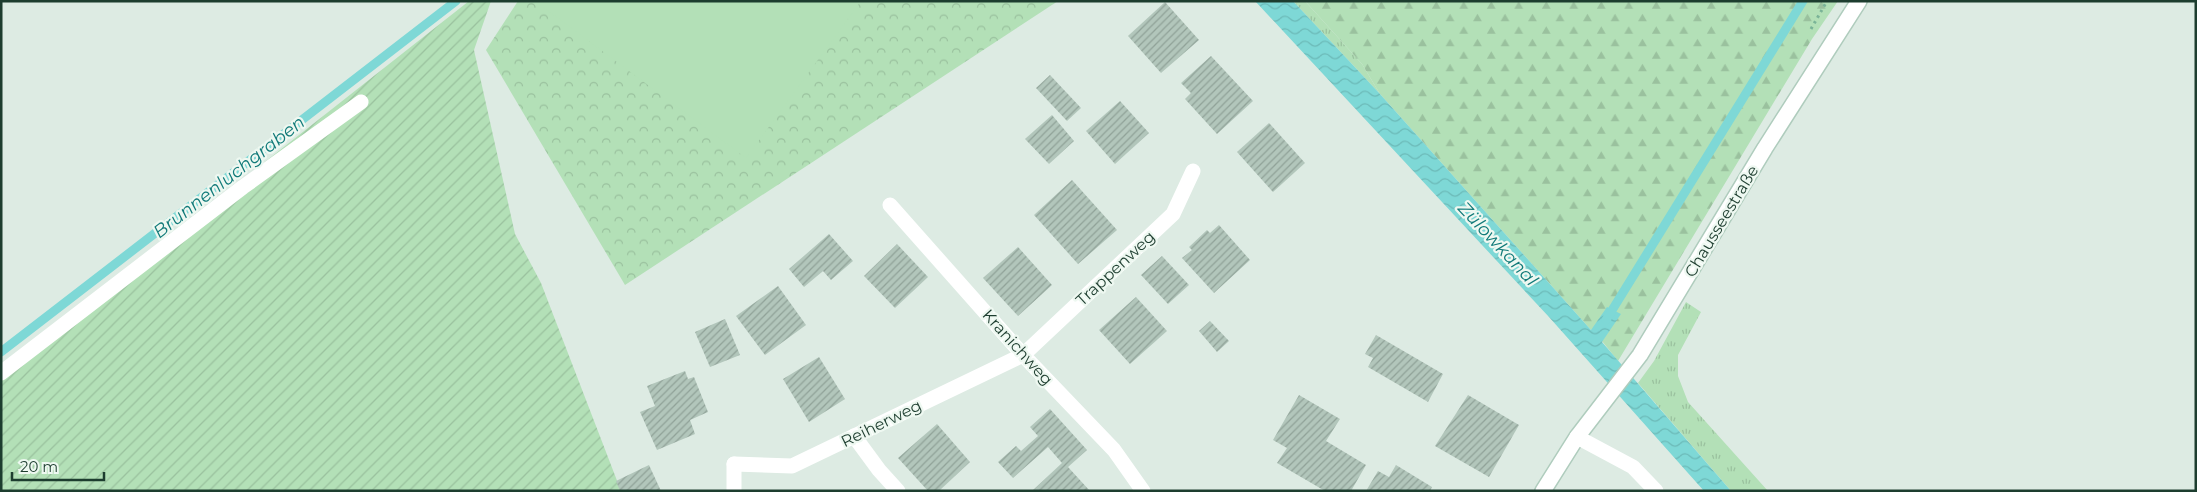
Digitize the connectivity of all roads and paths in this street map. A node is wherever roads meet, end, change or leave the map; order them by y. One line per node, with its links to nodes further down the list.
1 (1859, 1): 8 (street, Chausseestraße)
2 (361, 102): 6 (street)
3 (1193, 171): 5 (street, Trappenweg)
4 (890, 205): 5 (street, Kranichweg)
5 (1023, 354): 7 (street, Reiherweg); 11 (street, Kranichweg)
6 (1, 374)
7 (854, 436): 9 (street, Reiherweg); 10 (street)
8 (1577, 437): 12 (street, Chausseestraße); 13 (street)
9 (734, 491)
10 (898, 491)
11 (1143, 491)
12 (1543, 491)
13 (1656, 491)

